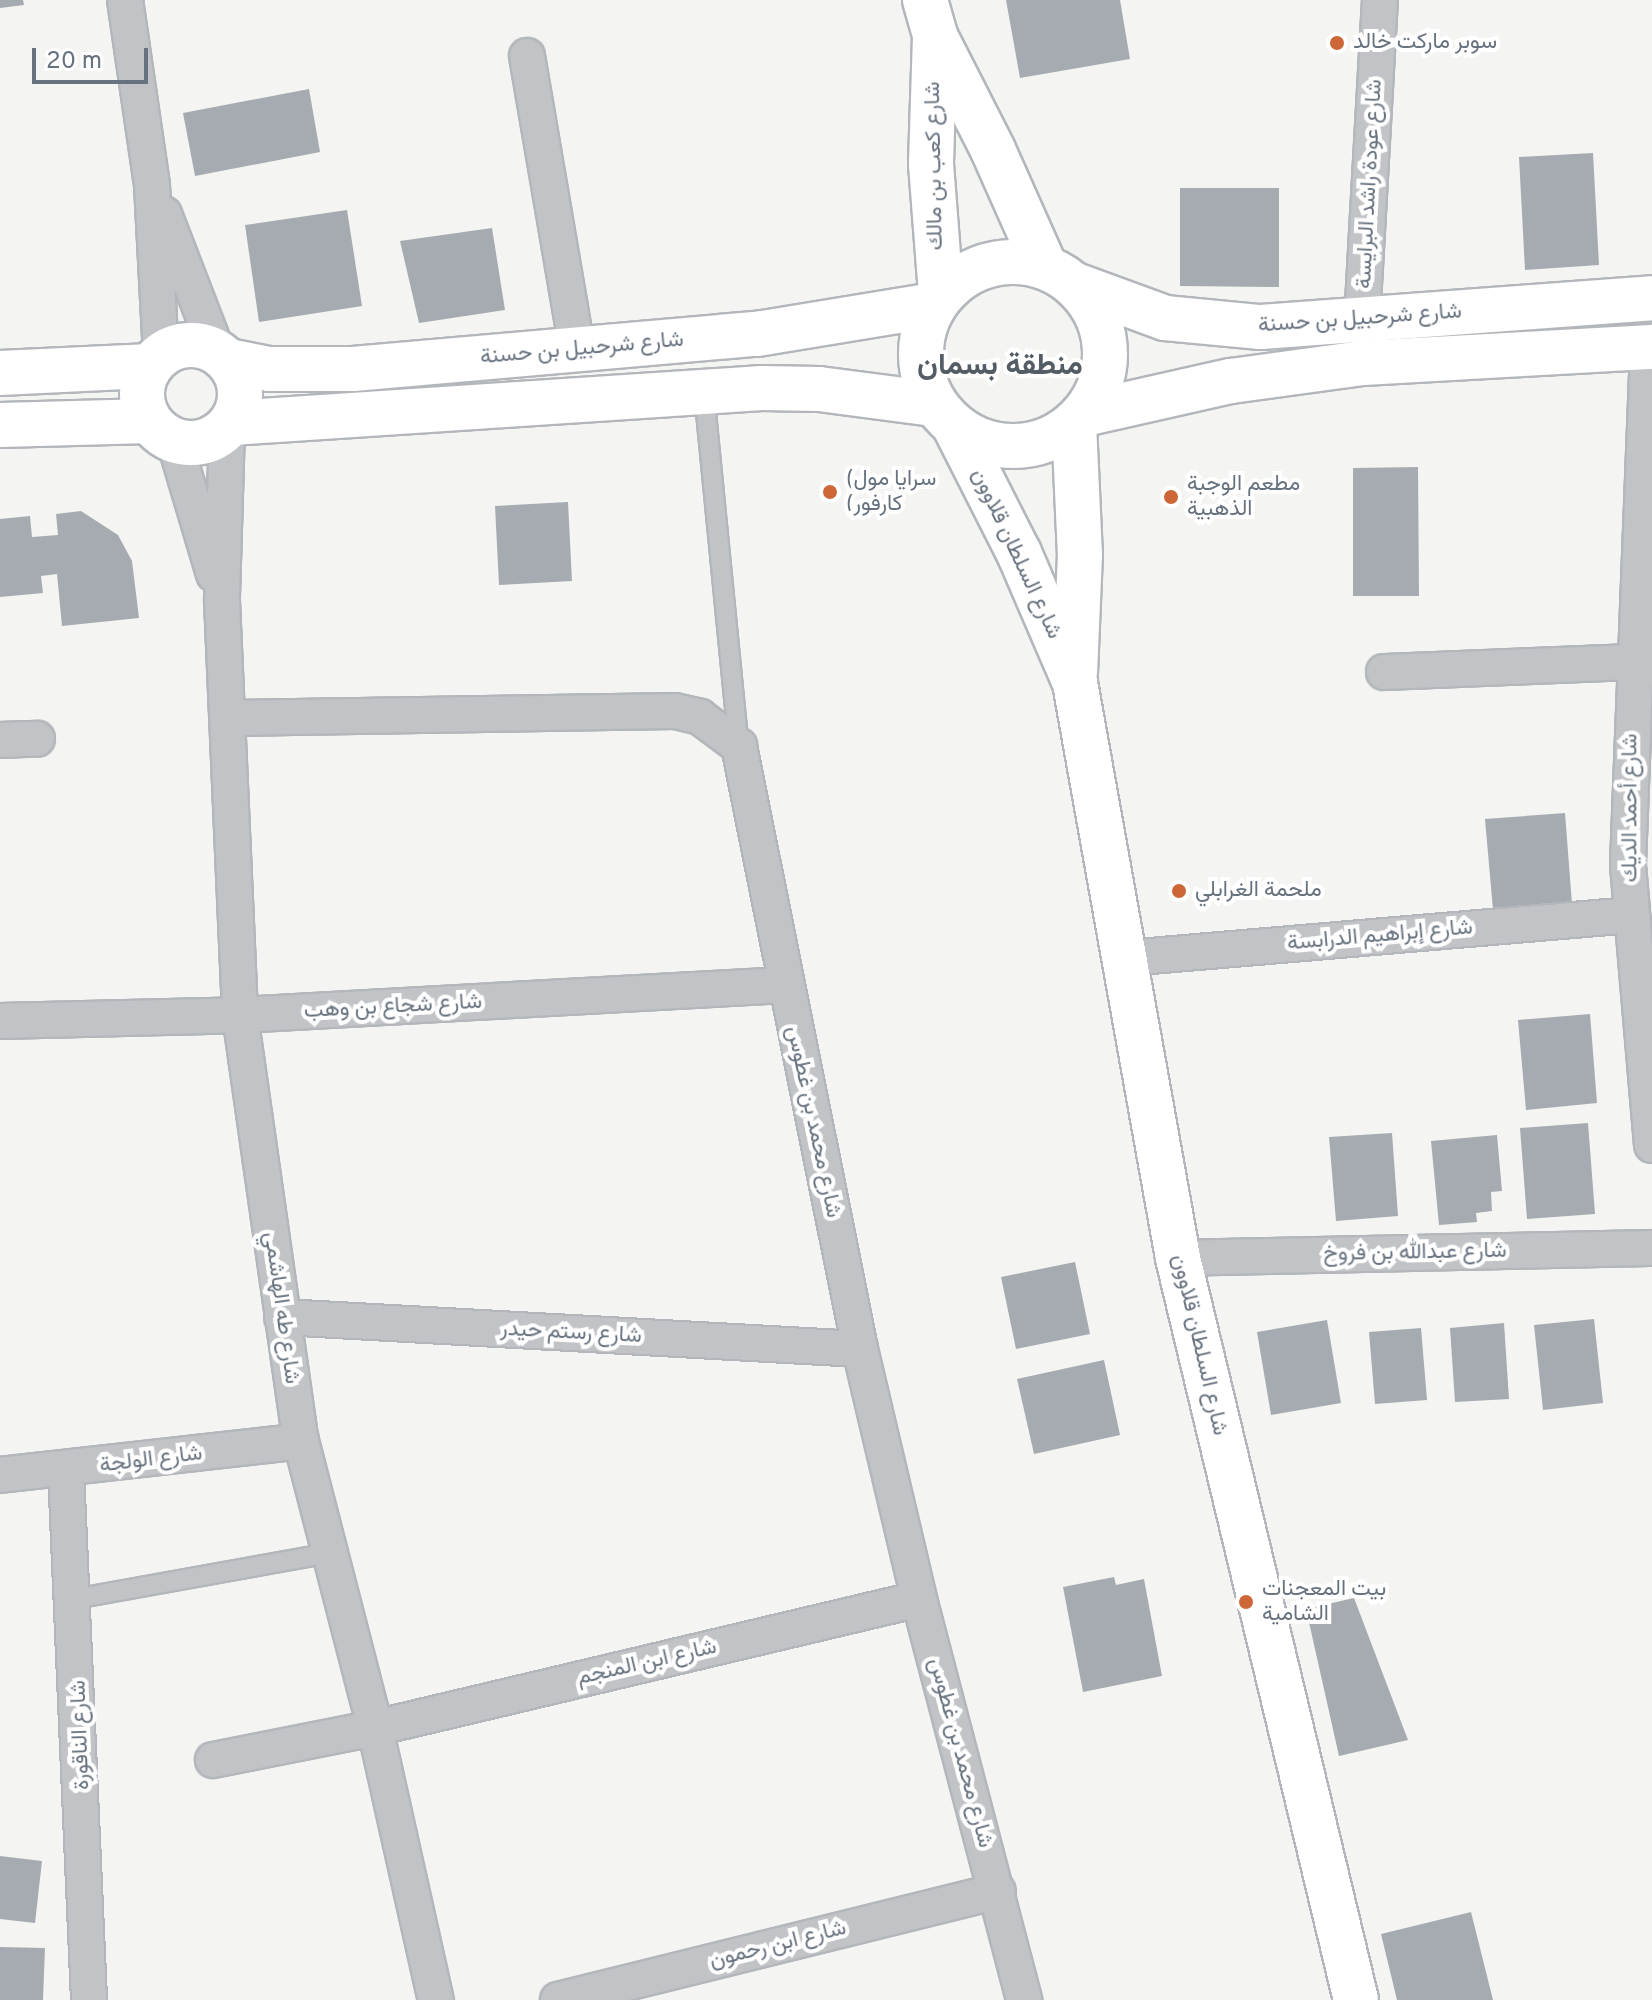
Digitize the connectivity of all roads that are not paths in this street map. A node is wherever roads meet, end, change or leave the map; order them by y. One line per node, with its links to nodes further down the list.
1 (125, 0): 5 (street)
2 (1380, 0): 9 (street, شارع عودة راشد البرايسة)
3 (930, 18): 6 (street, شارع كعب بن مالك); 8 (street, شارع كعب بن مالك)
4 (527, 56): 11 (street)
5 (152, 185): 12 (street); 13 (street)
6 (1060, 276): 8 (street); 9 (street, شارع شرحبيل بن حسنة); 17 (street)
7 (1652, 298): 9 (street, شارع شرحبيل بن حسنة)
8 (938, 300): 11 (street, شارع شرحبيل بن حسنة); 16 (street)
9 (1362, 321)
10 (1650, 347): 17 (street, شارع شرحبيل بن حسنة); 22 (street, شارع أحمد الديك)
11 (577, 350): 12 (street, شارع شرحبيل بن حسنة)
12 (223, 356): 13 (street); 19 (street)
13 (156, 360): 14 (street); 20 (street)
14 (0, 373)
15 (704, 392): 16 (street); 19 (street); 28 (lane)
16 (945, 416): 17 (street); 24 (street, شارع السلطان قلاوون)
17 (1079, 419): 24 (street, شارع السلطان قلاوون)
18 (0, 425): 20 (street)
19 (229, 425): 20 (street); 21 (street, شارع طه الهاشمي)
20 (162, 431): 21 (street, شارع طه الهاشمي)
21 (222, 601): 25 (street, شارع طه الهاشمي)
22 (1633, 662): 23 (street); 29 (street, شارع أحمد الديك)
23 (1384, 672)
24 (1075, 683): 31 (street, شارع السلطان قلاوون)
25 (230, 718): 28 (street); 33 (street, شارع طه الهاشمي)
26 (37, 739): 27 (street)
27 (0, 740)
28 (739, 746): 32 (street, شارع محمد بن غطوس)
29 (1640, 862): 30 (street, شارع أحمد الديك)
30 (1632, 915): 31 (street, شارع إبراهيم الدرابسة); 35 (street, شارع أحمد الديك)
31 (1127, 958): 37 (street, شارع السلطان قلاوون)
32 (785, 985): 33 (street, شارع شجاع بن وهب); 39 (street, شارع محمد بن غطوس)
33 (240, 1015): 34 (street, شارع شجاع بن وهب); 38 (street, شارع طه الهاشمي)
34 (0, 1021)
35 (1652, 1145)
36 (1652, 1248): 37 (street, شارع عبدالله بن فروخ)
37 (1178, 1258): 53 (street, شارع السلطان قلاوون)
38 (282, 1317): 39 (street, شارع رستم حيدر); 40 (street, شارع طه الهاشمي)
39 (860, 1349): 45 (street, شارع محمد بن غطوس)
40 (301, 1441): 41 (street, شارع الولجة); 43 (street, شارع طه الهاشمي)
41 (66, 1471): 42 (street, شارع الولجة); 44 (street, شارع الناقورة)
42 (0, 1475)
43 (330, 1553): 44 (lane); 46 (street, شارع طه الهاشمي)
44 (74, 1599): 49 (street, شارع الناقورة)
45 (919, 1599): 46 (street, شارع ابن المنجم); 48 (street, شارع محمد بن غطوس)
46 (375, 1728): 47 (street, شارع ابن المنجم); 50 (street, شارع طه الهاشمي)
47 (213, 1760)
48 (998, 1891): 51 (street, شارع ابن رحمون); 52 (street, شارع محمد بن غطوس)
49 (89, 2000)
50 (436, 2000)
51 (558, 2000)
52 (1024, 2000)
53 (1356, 2000)

